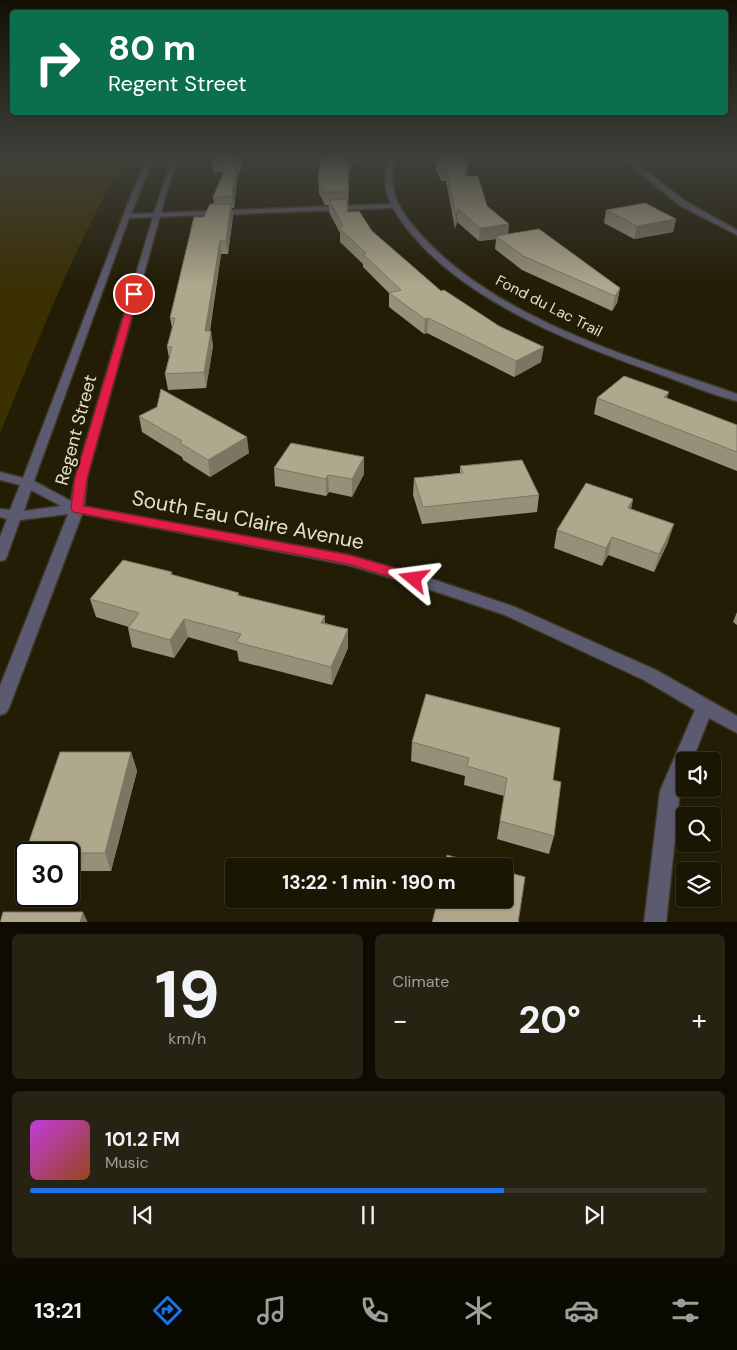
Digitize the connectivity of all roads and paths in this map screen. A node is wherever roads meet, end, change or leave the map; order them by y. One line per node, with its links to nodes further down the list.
1 (133, 200): 6 (street, Regent Street)
2 (162, 200): 7 (street, Regent Street)
3 (391, 200): 5 (street, Fond du Lac Trail)
4 (678, 200): 8 (street)
5 (394, 206): 7 (street); 9 (street, Fond du Lac Trail)
6 (128, 216): 7 (street); 11 (street, Regent Street)
7 (157, 216): 12 (street, Regent Street)
8 (737, 233)
9 (737, 398)
10 (0, 476): 11 (street)
11 (26, 483): 12 (street); 14 (street, Regent Street)
12 (77, 509): 14 (street); 16 (street, South Eau Claire Avenue); 17 (street, Regent Street)
13 (0, 513): 14 (street)
14 (16, 516): 15 (street, Regent Street)
15 (0, 556)
16 (704, 707): 18 (street, South Eau Claire Avenue); 19 (street)
17 (0, 708)
18 (737, 725)
19 (654, 922)

